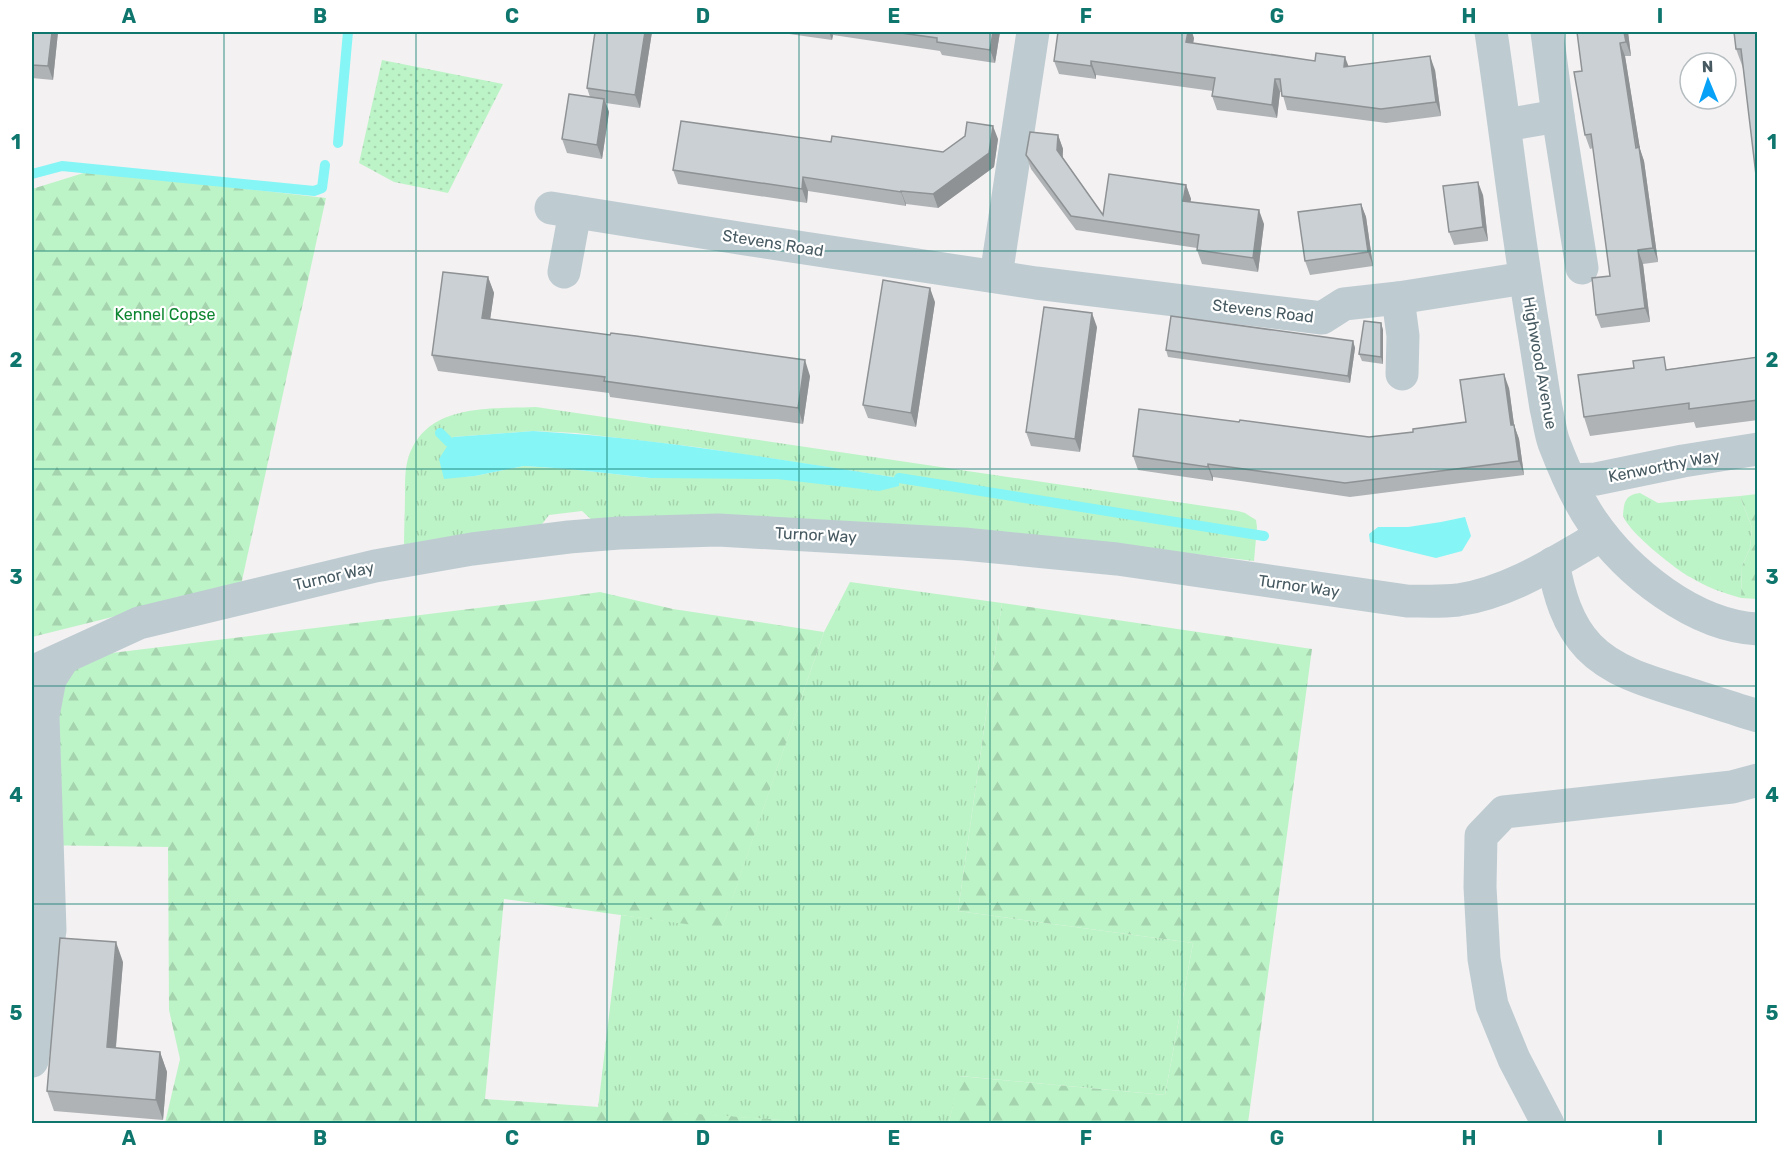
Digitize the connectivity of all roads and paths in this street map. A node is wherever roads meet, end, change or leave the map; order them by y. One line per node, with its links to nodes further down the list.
1 (1032, 32): 8 (street)
2 (1491, 32): 5 (street, Highwood Avenue)
3 (1547, 32): 4 (street)
4 (1558, 116): 5 (street); 6 (street)
5 (1505, 125): 9 (street, Highwood Avenue)
6 (1582, 268)
7 (564, 272): 8 (street, Stevens Road)
8 (996, 276): 10 (street, Stevens Road)
9 (1525, 278): 10 (street, Stevens Road); 13 (street, Highwood Avenue)
10 (1398, 298): 11 (street)
11 (1402, 374)
12 (1758, 449): 13 (street, Kenworthy Way)
13 (1570, 480): 14 (street, Highwood Avenue)
14 (1602, 535): 15 (street, Turnor Way); 16 (street, Highwood Avenue)
15 (1553, 563): 17 (street, Turnor Way); 19 (street)
16 (1758, 629)
17 (63, 659): 18 (street, Turnor Way); 21 (street)
18 (32, 672)
19 (1758, 716)
20 (1758, 780): 22 (street)
21 (32, 1061)
22 (1548, 1124)

